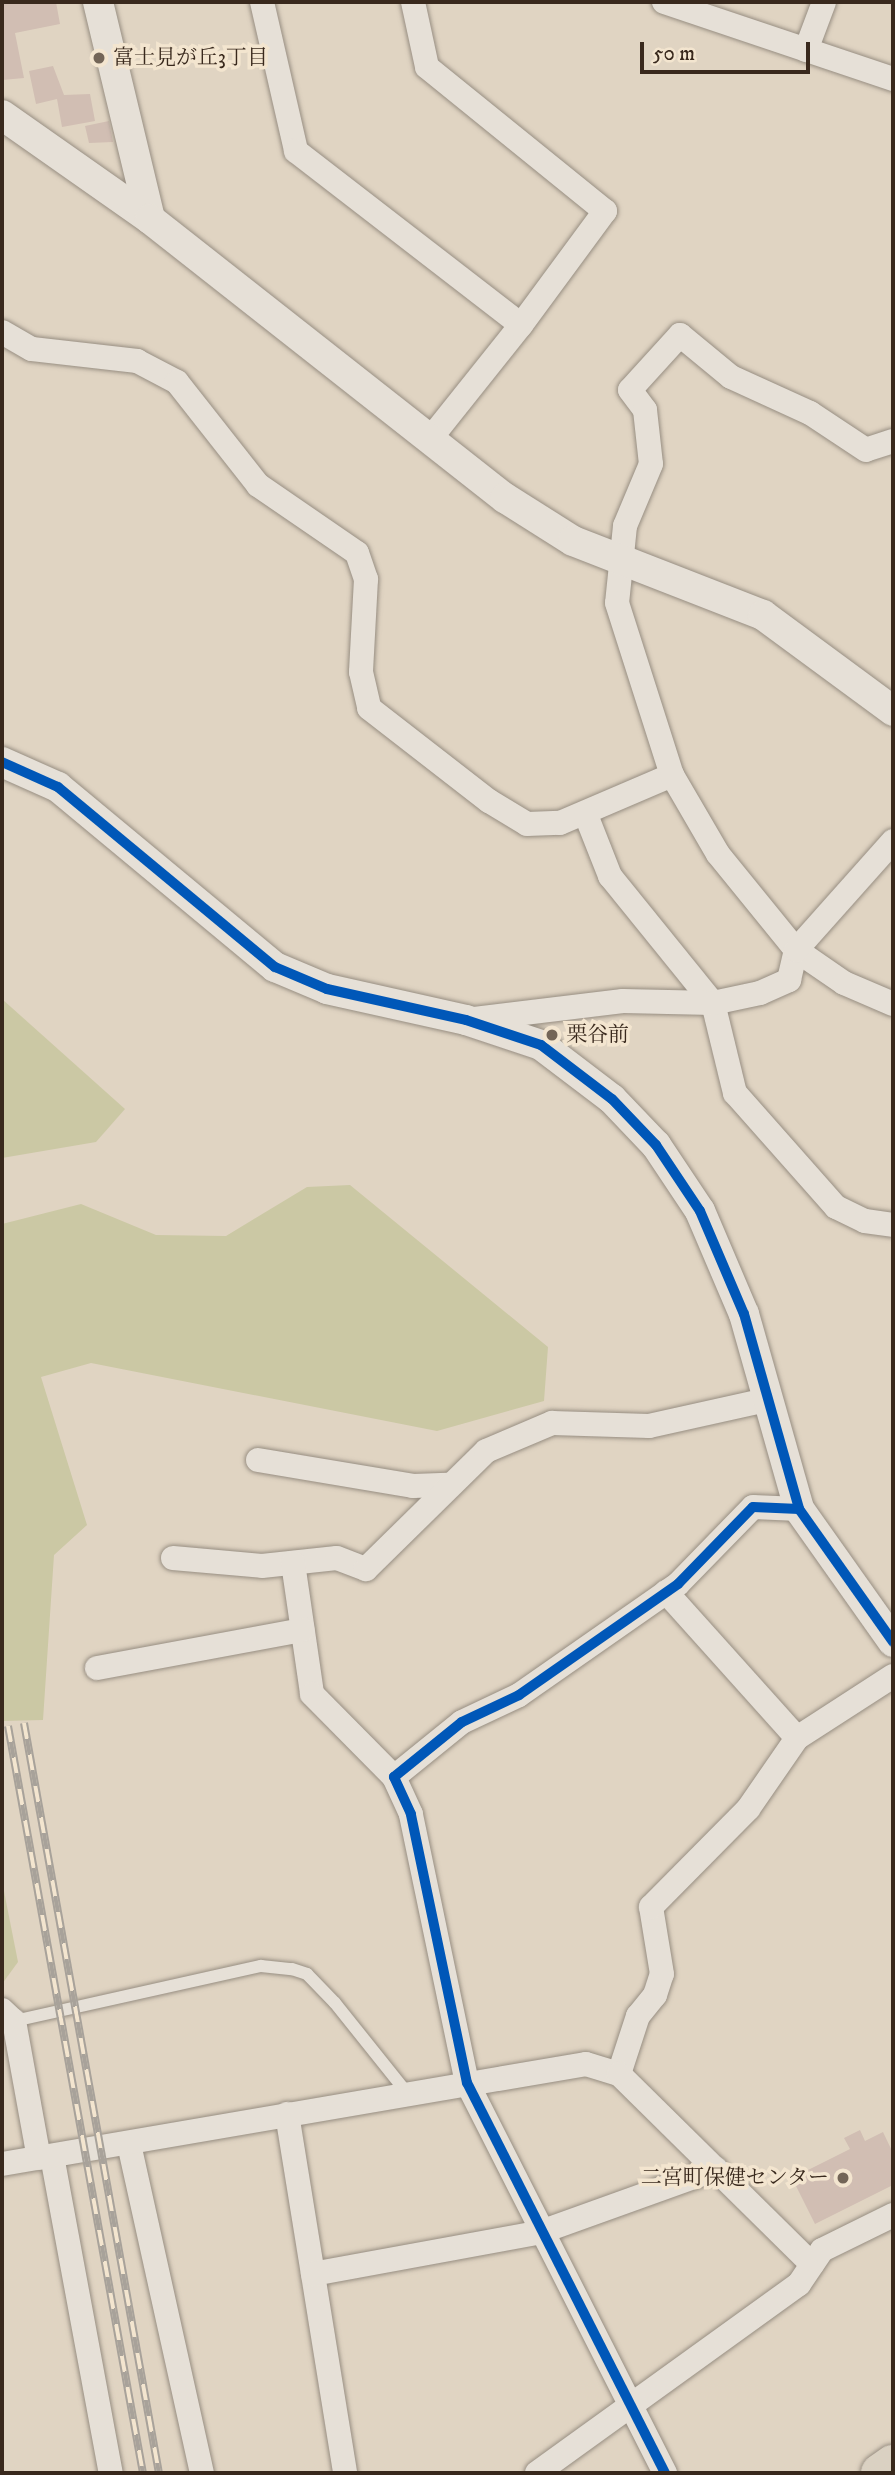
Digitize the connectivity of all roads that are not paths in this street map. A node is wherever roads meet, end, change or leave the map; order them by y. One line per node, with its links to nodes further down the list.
1 (98, 2): 10 (street)
2 (262, 2): 11 (street)
3 (413, 2): 11 (street)
4 (664, 2): 6 (street)
5 (824, 2): 7 (street)
6 (710, 9): 7 (street)
7 (806, 50): 8 (street)
8 (893, 79)
9 (2, 115): 10 (street)
10 (150, 219): 13 (street)
11 (521, 325): 13 (street)
12 (2, 332): 19 (street)
13 (429, 439): 15 (street)
14 (893, 441): 15 (street)
15 (622, 559): 16 (street); 18 (street)
16 (893, 711)
17 (2, 762): 24 (street)
18 (672, 775): 19 (street); 21 (street)
19 (586, 816): 22 (street)
20 (893, 841): 21 (street)
21 (796, 950): 22 (street); 23 (street)
22 (713, 1003): 24 (street); 25 (street)
23 (893, 1004)
24 (466, 1020): 26 (street)
25 (893, 1225)
26 (766, 1400): 28 (street); 29 (street)
27 (258, 1460): 28 (street)
28 (448, 1485): 31 (street)
29 (799, 1509): 32 (street); 34 (street)
30 (173, 1558): 31 (street)
31 (293, 1563): 33 (street)
32 (666, 1592): 37 (street); 38 (street)
33 (303, 1630): 35 (street); 38 (street)
34 (893, 1642)
35 (97, 1668)
36 (893, 1676): 37 (street)
37 (797, 1738): 40 (street)
38 (394, 1777): 41 (street)
39 (8, 2015): 42 (lane); 45 (street)
40 (620, 2074): 41 (street); 47 (street)
41 (467, 2083): 42 (street); 49 (street)
42 (407, 2093): 43 (street)
43 (287, 2114): 44 (street); 51 (street)
44 (129, 2144): 45 (street); 55 (street)
45 (45, 2157): 46 (street); 54 (street)
46 (2, 2164)
47 (716, 2169): 49 (street); 50 (street)
48 (893, 2215): 50 (street)
49 (541, 2232): 51 (street); 52 (street)
50 (813, 2264): 52 (street)
51 (313, 2274): 56 (street)
52 (632, 2404): 57 (street); 58 (street)
53 (893, 2464): 59 (main road)
54 (111, 2473)
55 (202, 2473)
56 (345, 2473)
57 (537, 2473)
58 (664, 2473)
59 (880, 2473)

